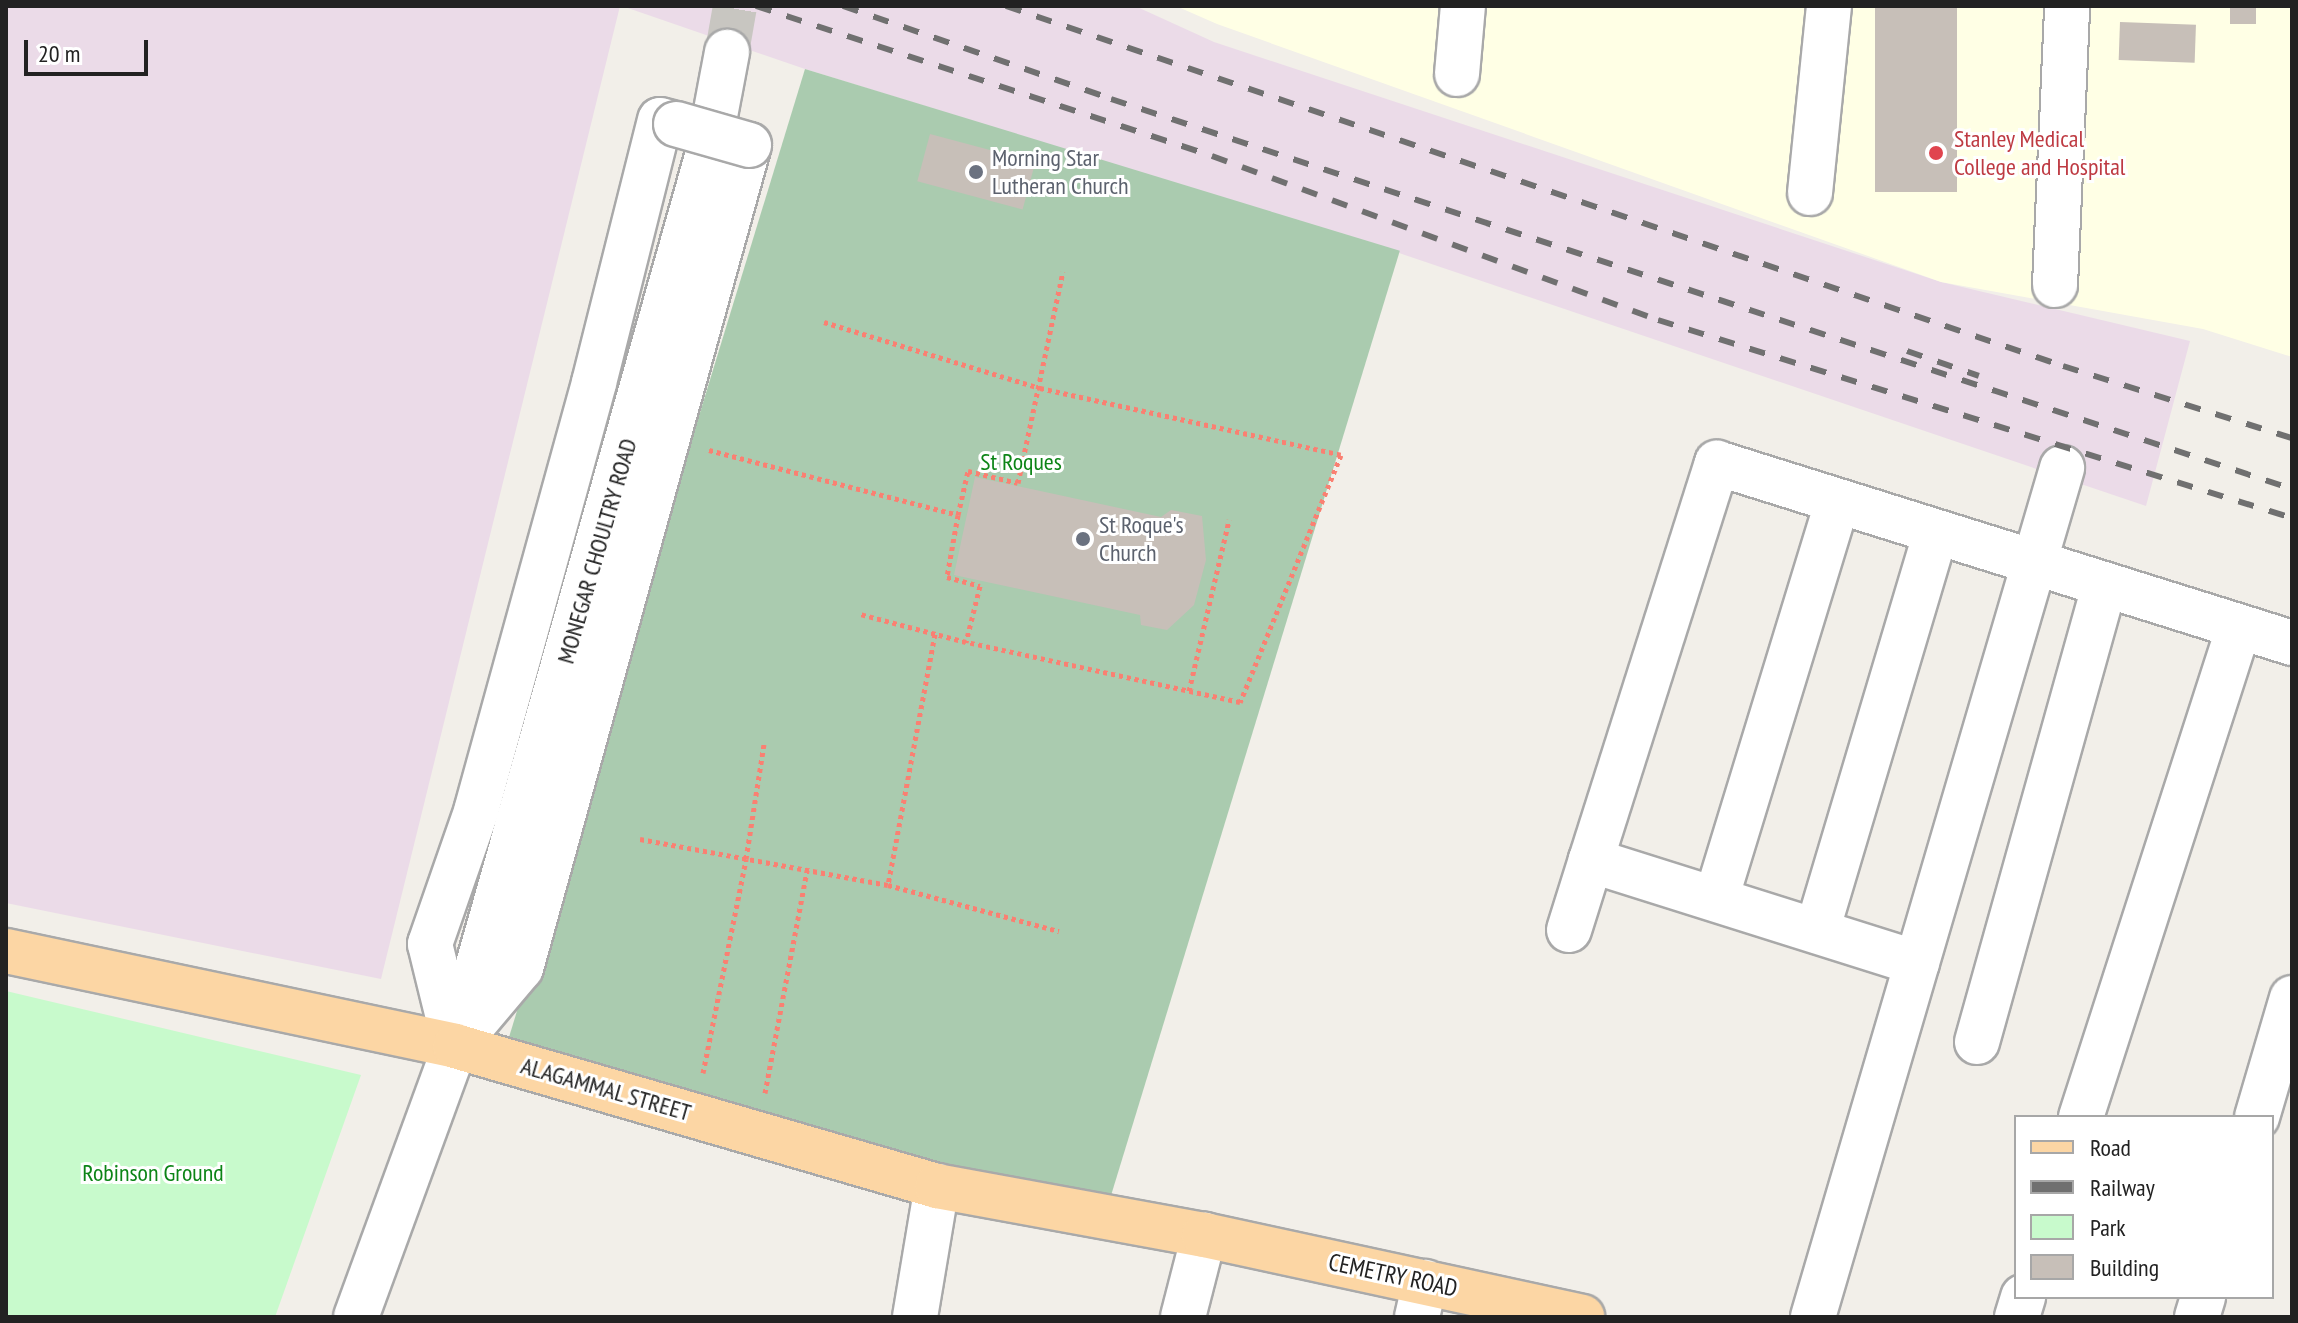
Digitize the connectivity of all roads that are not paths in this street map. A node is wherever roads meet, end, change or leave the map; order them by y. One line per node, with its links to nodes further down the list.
1 (1463, 6): 5 (street)
2 (1829, 6): 6 (street)
3 (2067, 6): 7 (street)
4 (727, 52): 23 (street, MONEGAR CHOULTRY ROAD)
5 (1457, 74)
6 (1810, 193)
7 (2055, 285)
8 (2062, 468): 11 (street)
9 (1838, 501): 10 (street); 15 (street); 16 (street)
10 (1936, 532): 11 (street); 18 (street)
11 (2034, 562): 12 (street); 20 (street)
12 (2105, 585): 13 (street); 22 (street)
13 (2239, 627): 14 (street); 24 (street)
14 (2292, 643)
15 (1591, 860): 16 (street); 17 (street)
16 (1716, 899): 18 (street)
17 (1569, 930)
18 (1817, 931): 20 (street)
19 (6, 951): 23 (main road, ALAGAMMAL STREET)
20 (1917, 963): 33 (street)
21 (2292, 998): 25 (street)
22 (1977, 1042)
23 (455, 1046): 23 (street, bridge); 26 (main road, ALAGAMMAL STREET); 29 (street, MONEGAR CHOULTRY ROAD)
24 (2082, 1115)
25 (2258, 1115)
26 (937, 1186): 27 (main road, ALAGAMMAL STREET); 30 (street)
27 (1204, 1235): 28 (main road, CEMETRY ROAD); 31 (street)
28 (1421, 1299): 32 (main road, CEMETRY ROAD)
29 (356, 1317)
30 (915, 1317)
31 (1183, 1317)
32 (1582, 1317)
33 (1813, 1317)

